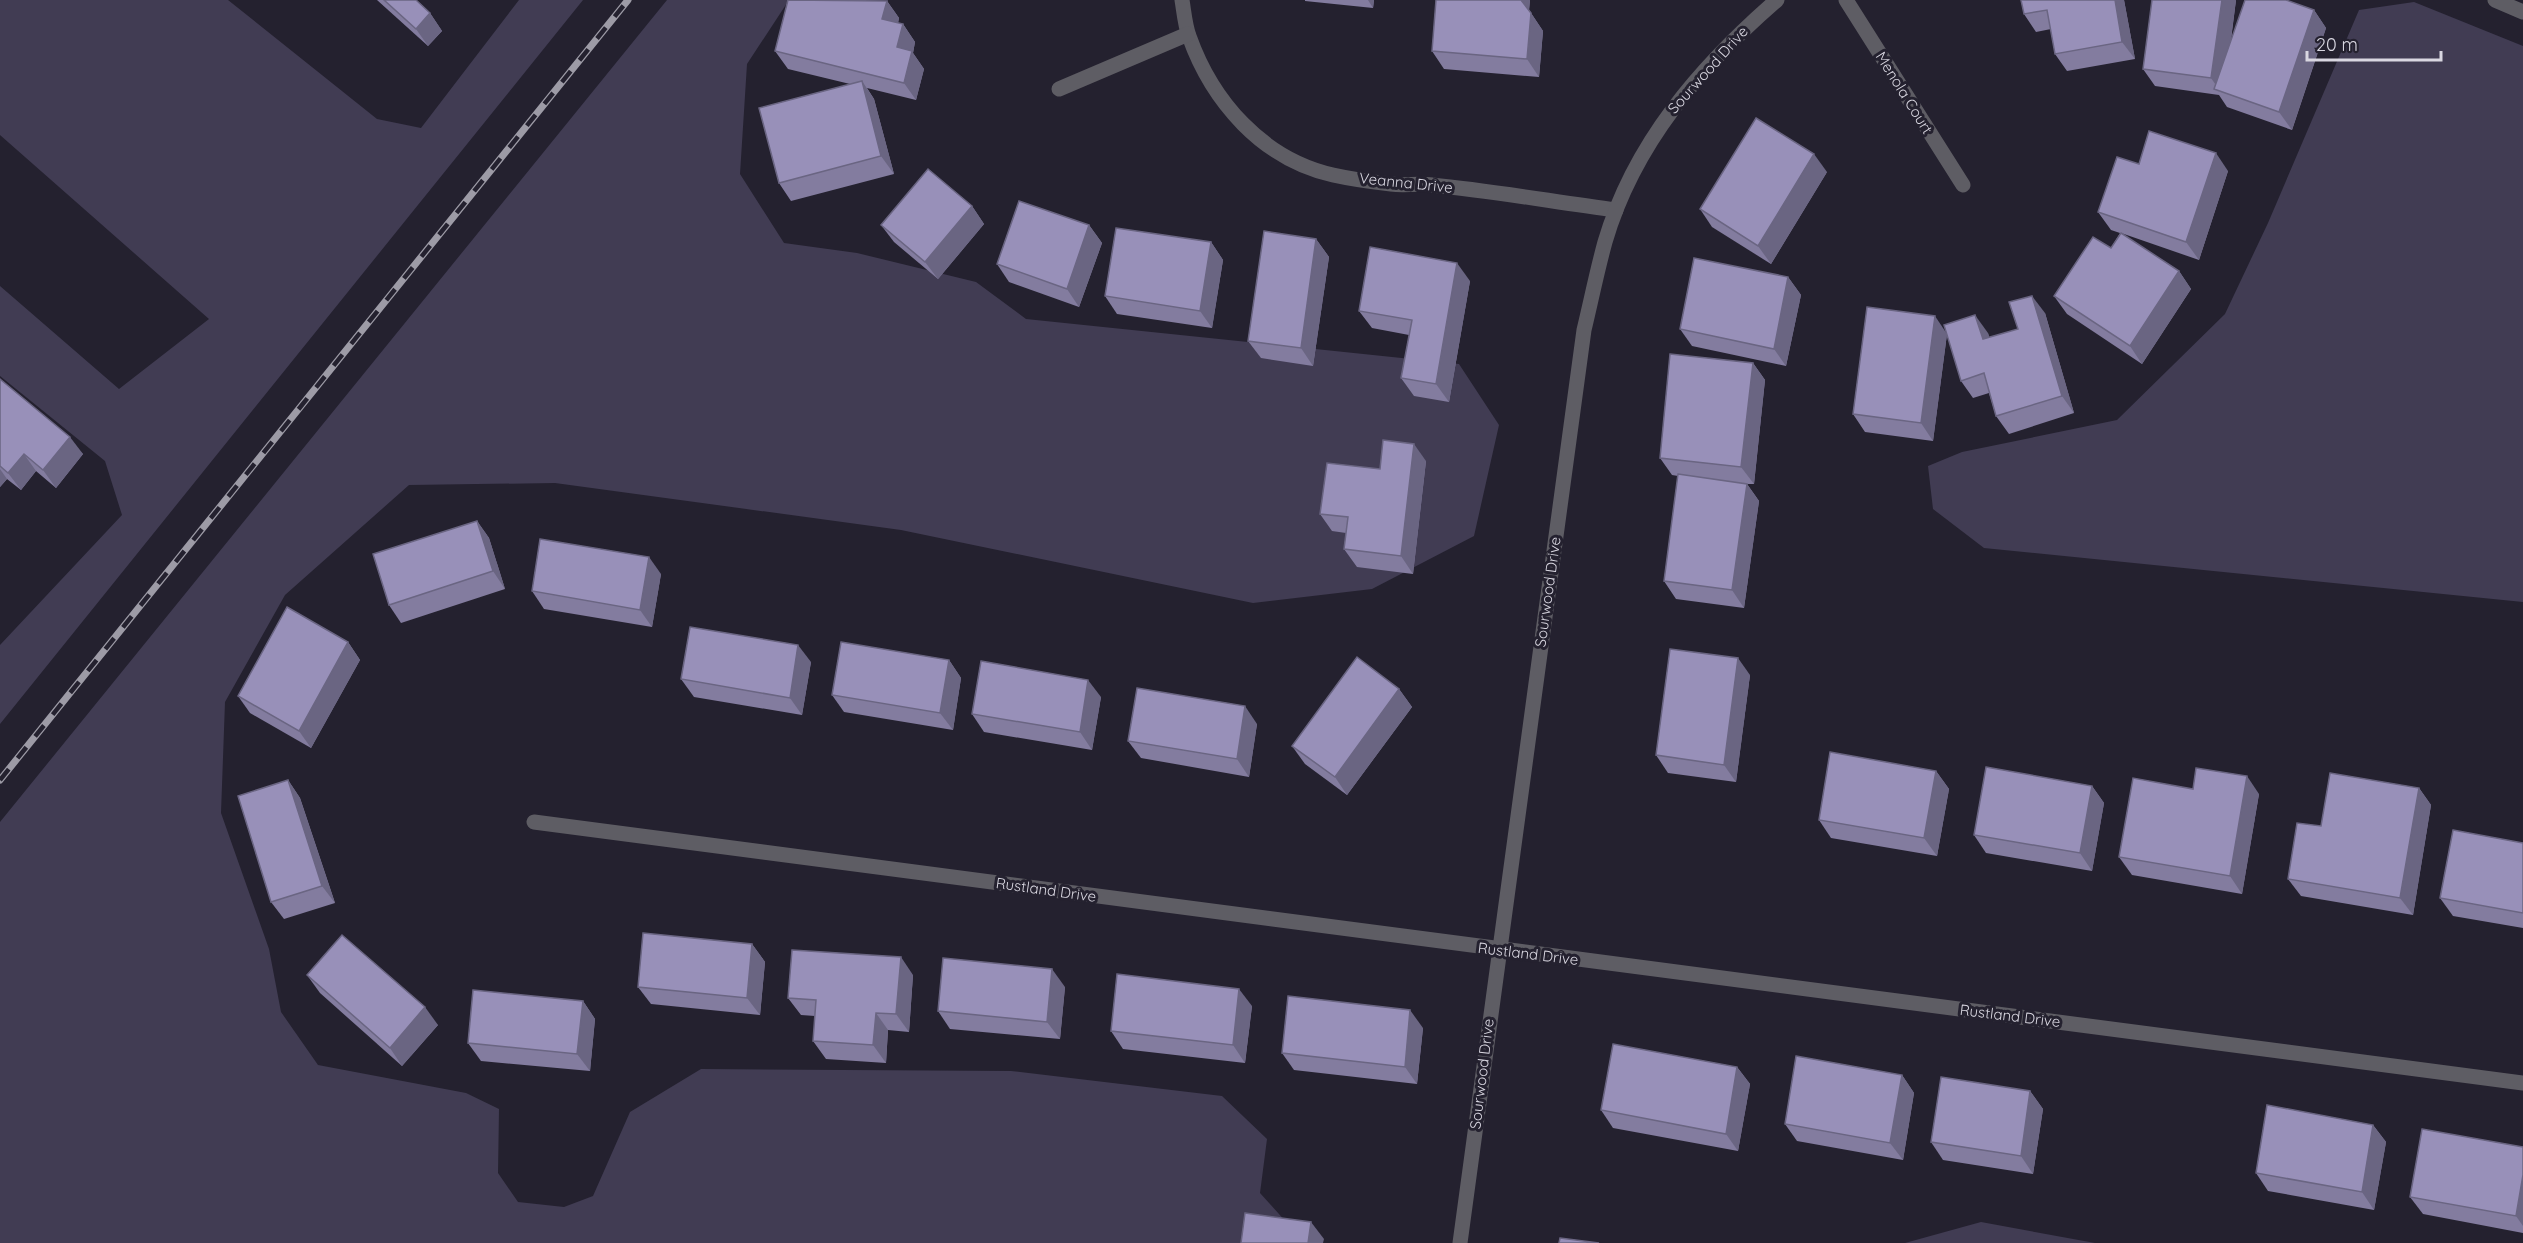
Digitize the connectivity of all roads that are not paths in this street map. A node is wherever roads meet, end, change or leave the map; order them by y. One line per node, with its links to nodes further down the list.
1 (1182, 0): 6 (street, Veanna Drive)
2 (1777, 0): 9 (street, Sourwood Drive)
3 (1846, 0): 8 (street, Menola Court)
4 (2495, 0): 5 (street)
5 (2523, 12)
6 (1188, 34): 7 (street); 9 (street, Veanna Drive)
7 (1059, 89)
8 (1963, 185)
9 (1616, 210): 11 (street, Sourwood Drive)
10 (534, 822): 11 (street, Rustland Drive)
11 (1498, 950): 12 (street, Rustland Drive); 13 (street, Sourwood Drive)
12 (2523, 1083)
13 (1460, 1243)

